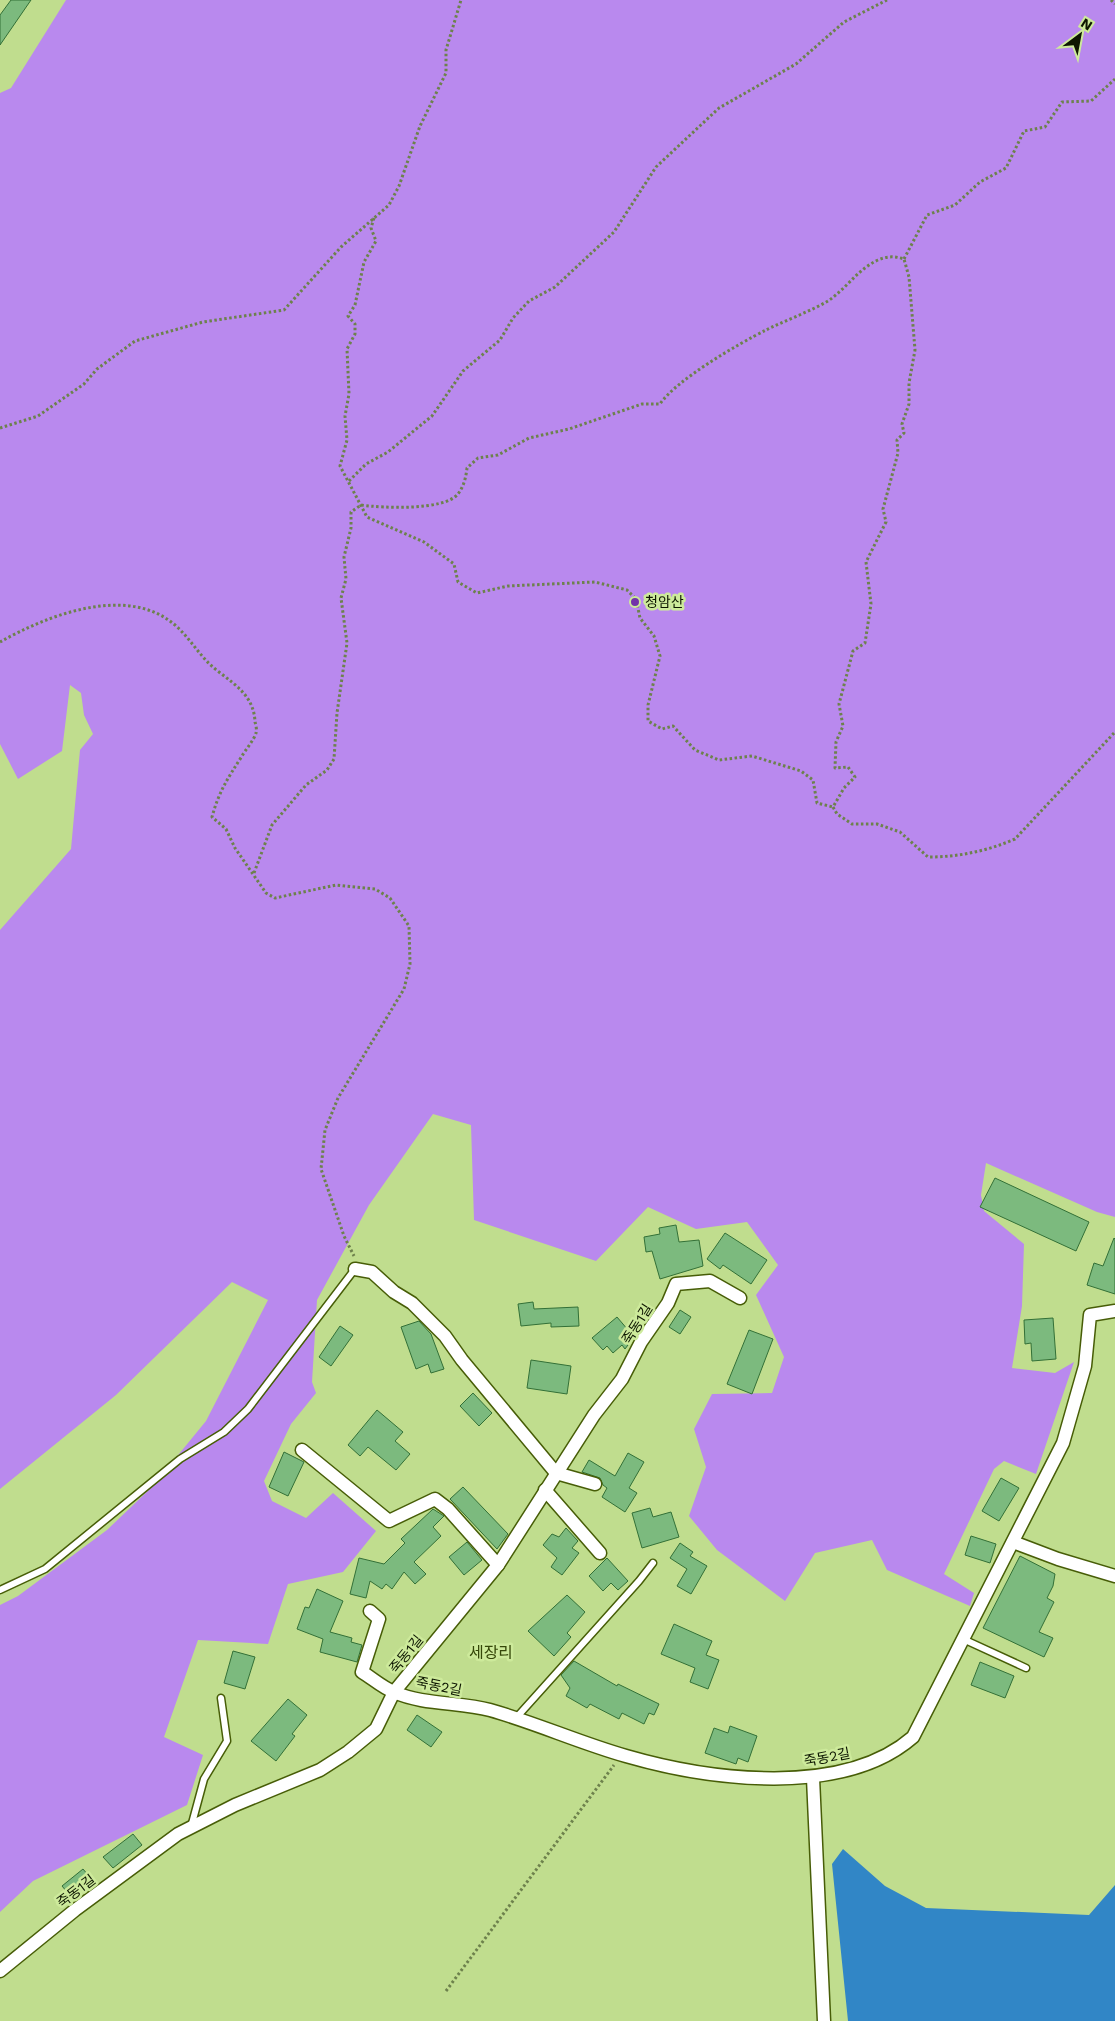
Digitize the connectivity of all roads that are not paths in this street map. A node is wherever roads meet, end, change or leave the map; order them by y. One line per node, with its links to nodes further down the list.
1 (356, 1269): 5 (street); 13 (lane)
2 (740, 1298): 5 (street, 죽동1길)
3 (1115, 1311): 8 (street, 죽동2길)
4 (302, 1450): 11 (street)
5 (556, 1474): 6 (street); 7 (street, 죽동1길)
6 (595, 1484)
7 (545, 1490): 9 (street); 11 (street, 죽동1길)
8 (1013, 1542): 12 (street); 15 (street, 죽동2길)
9 (600, 1553)
10 (653, 1562): 19 (lane)
11 (498, 1565): 17 (street, 죽동1길)
12 (1115, 1576)
13 (0, 1590)
14 (370, 1612): 17 (street, 죽동2길)
15 (963, 1639): 16 (lane); 20 (street, 죽동2길)
16 (1026, 1668)
17 (394, 1692): 19 (street, 죽동2길); 21 (street, 죽동1길)
18 (221, 1698): 21 (lane)
19 (515, 1719): 20 (street, 죽동2길)
20 (813, 1778): 23 (street)
21 (190, 1828): 22 (street, 죽동1길)
22 (0, 1970)
23 (824, 2021)

